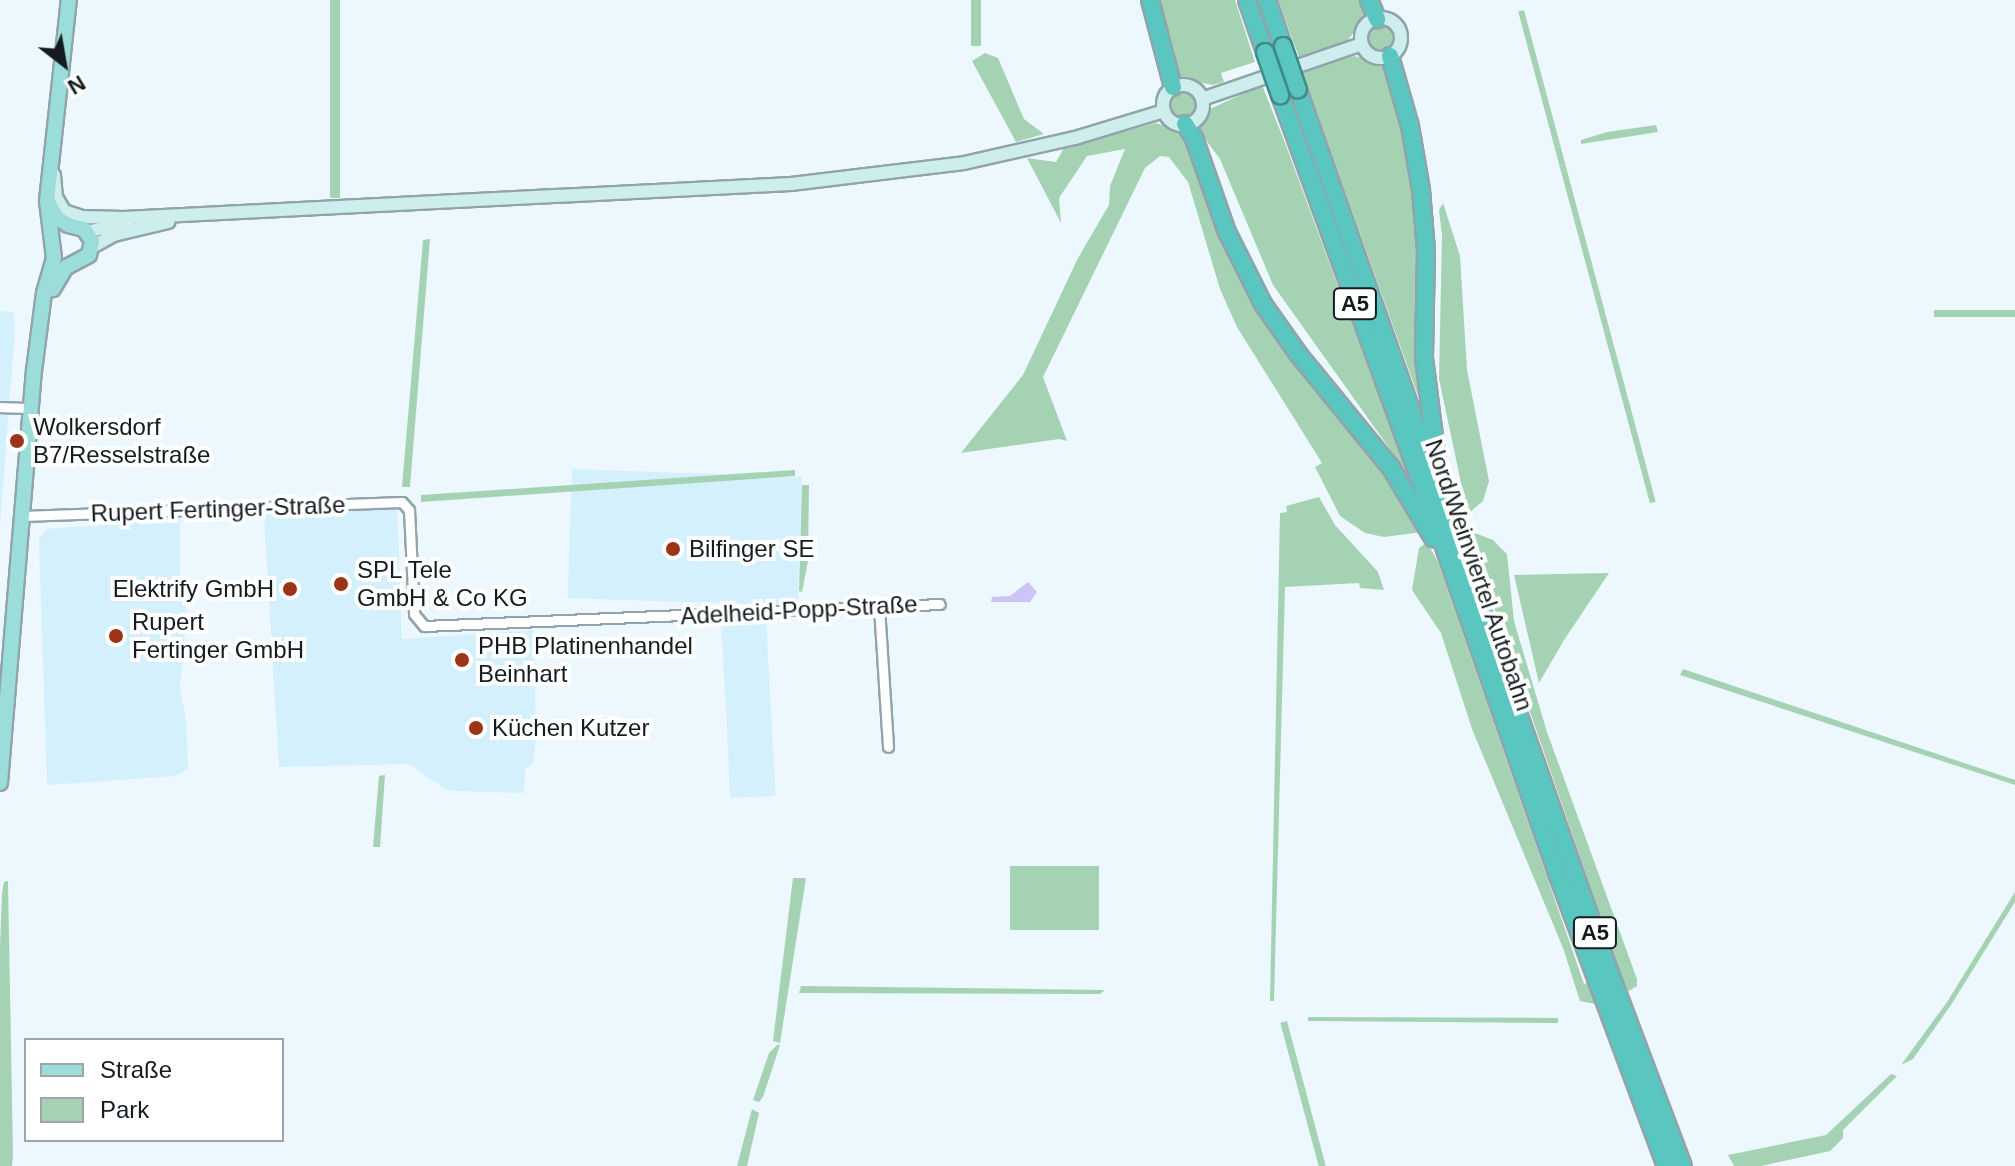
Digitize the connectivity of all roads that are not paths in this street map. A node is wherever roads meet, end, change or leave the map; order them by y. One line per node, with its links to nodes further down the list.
1 (69, 0): 13 (main road)
2 (1150, 0): 9 (highway)
3 (1247, 0): 27 (highway, Nord/Weinviertel Autobahn / A5, bridge)
4 (1267, 0): 25 (highway, Nord/Weinviertel Autobahn / A5, bridge)
5 (1369, 0): 6 (highway)
6 (1377, 19): 7 (main road); 8 (main road)
7 (1362, 44): 8 (main road); 10 (main road)
8 (1390, 56): 25 (highway)
9 (1173, 87): 10 (main road); 11 (main road)
10 (1202, 99): 12 (main road)
11 (1164, 111): 12 (main road); 15 (main road)
12 (1185, 124): 27 (highway)
13 (52, 147): 14 (main road); 16 (main road)
14 (47, 201): 17 (main road); 19 (main road)
15 (218, 213): 16 (main road); 20 (main road)
16 (139, 218): 18 (main road)
17 (68, 225): 18 (main road); 19 (main road)
18 (87, 232): 20 (main road)
19 (54, 244): 21 (main road); 22 (main road)
20 (92, 247): 21 (main road)
21 (70, 264): 22 (main road)
22 (44, 308): 24 (main road)
23 (0, 407): 24 (street)
24 (31, 408): 26 (main road)
25 (1441, 489): 34 (highway, Nord/Weinviertel Autobahn / A5)
26 (23, 516): 30 (street, Rupert Fertinger-Straße); 32 (main road)
27 (1457, 582): 33 (highway, Nord/Weinviertel Autobahn / A5)
28 (940, 604): 29 (street, Adelheid-Popp-Straße)
29 (879, 607): 30 (street, Adelheid-Popp-Straße); 31 (street)
30 (419, 623)
31 (888, 747)
32 (0, 783)
33 (1666, 1166)
34 (1683, 1166)

